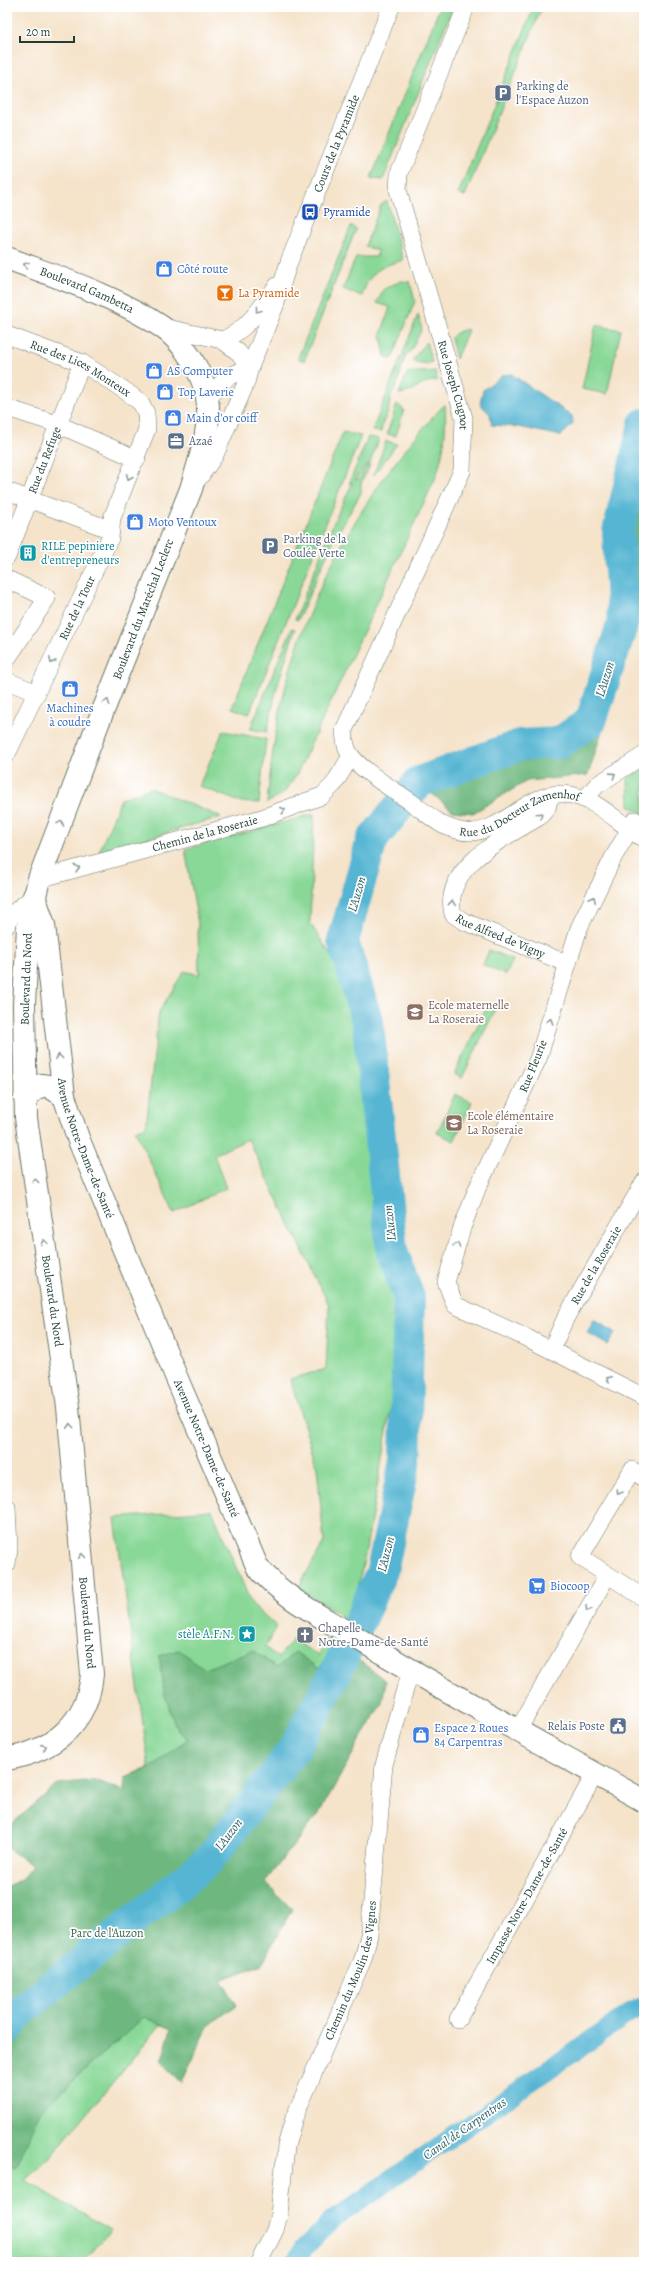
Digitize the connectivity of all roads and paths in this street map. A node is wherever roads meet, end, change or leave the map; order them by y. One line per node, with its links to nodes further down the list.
1 (392, 7): 4 (street, Cours de la Pyramide)
2 (466, 7): 26 (street, Rue Joseph Cugnot)
3 (7, 258): 5 (main road, Boulevard Gambetta, one-way to 3)
4 (282, 279): 7 (street, one-way to 7); 9 (street)
5 (163, 327): 7 (street); 10 (main road, Boulevard du Maréchal Leclerc)
6 (7, 335): 8 (street, Rue des Lices Monteux)
7 (222, 340): 9 (street)
8 (82, 363): 12 (street, Rue des Lices Monteux); 13 (street, Rue du Refuge)
9 (250, 367): 10 (street); 15 (street)
10 (207, 398): 15 (main road, Boulevard du Maréchal Leclerc)
11 (7, 408): 13 (street)
12 (146, 413): 14 (street, Rue de la Tour)
13 (57, 424): 14 (street); 17 (street, Rue du Refuge)
14 (137, 459): 18 (street, Rue de la Tour, one-way to 18)
15 (191, 490): 31 (main road, Boulevard du Maréchal Leclerc, one-way to 15)
16 (7, 491): 17 (street)
17 (28, 498): 18 (street); 19 (street, Rue du Refuge)
18 (111, 530): 23 (street, Rue de la Tour, one-way to 23)
19 (7, 557)
20 (7, 579): 21 (street)
21 (7, 659)
22 (7, 681): 23 (street)
23 (37, 693): 24 (street, Rue de la Tour)
24 (7, 754)
25 (644, 755): 28 (street, Rue du Docteur Zamenhof, one-way to 25)
26 (351, 756): 27 (street, Rue du Docteur Zamenhof); 31 (street, Chemin de la Roseraie, one-way to 26)
27 (550, 796): 28 (street, Rue du Docteur Zamenhof); 33 (street, Rue Alfred de Vigny, one-way to 27)
28 (592, 803): 29 (street)
29 (636, 825): 30 (street); 33 (street, Rue Fleurie, one-way to 29)
30 (644, 839)
31 (37, 888): 32 (street); 34 (main road, Avenue Notre-Dame-de-Santé, one-way to 31); 35 (main road, Boulevard du Nord)
32 (7, 925)
33 (568, 964): 37 (street, Rue Fleurie, one-way to 33)
34 (64, 1096): 35 (main road); 45 (main road, Avenue Notre-Dame-de-Santé)
35 (25, 1098): 47 (main road, Boulevard du Nord, one-way to 35)
36 (644, 1182): 37 (street, Rue de la Roseraie)
37 (551, 1350): 38 (street, Rue Fleurie, one-way to 37)
38 (644, 1397)
39 (644, 1478): 43 (street, one-way to 43)
40 (7, 1507): 41 (street)
41 (8, 1527): 42 (street)
42 (7, 1564)
43 (607, 1576): 44 (street); 46 (street, one-way to 46)
44 (644, 1598)
45 (405, 1666): 46 (main road, Avenue Notre-Dame-de-Santé); 51 (street, Chemin du Moulin des Vignes)
46 (518, 1730): 48 (main road, Avenue Notre-Dame-de-Santé)
47 (7, 1759)
48 (595, 1774): 49 (main road, Avenue Notre-Dame-de-Santé); 50 (street, Impasse Notre-Dame-de-Santé)
49 (644, 1801)
50 (458, 2019)
51 (259, 2262)

